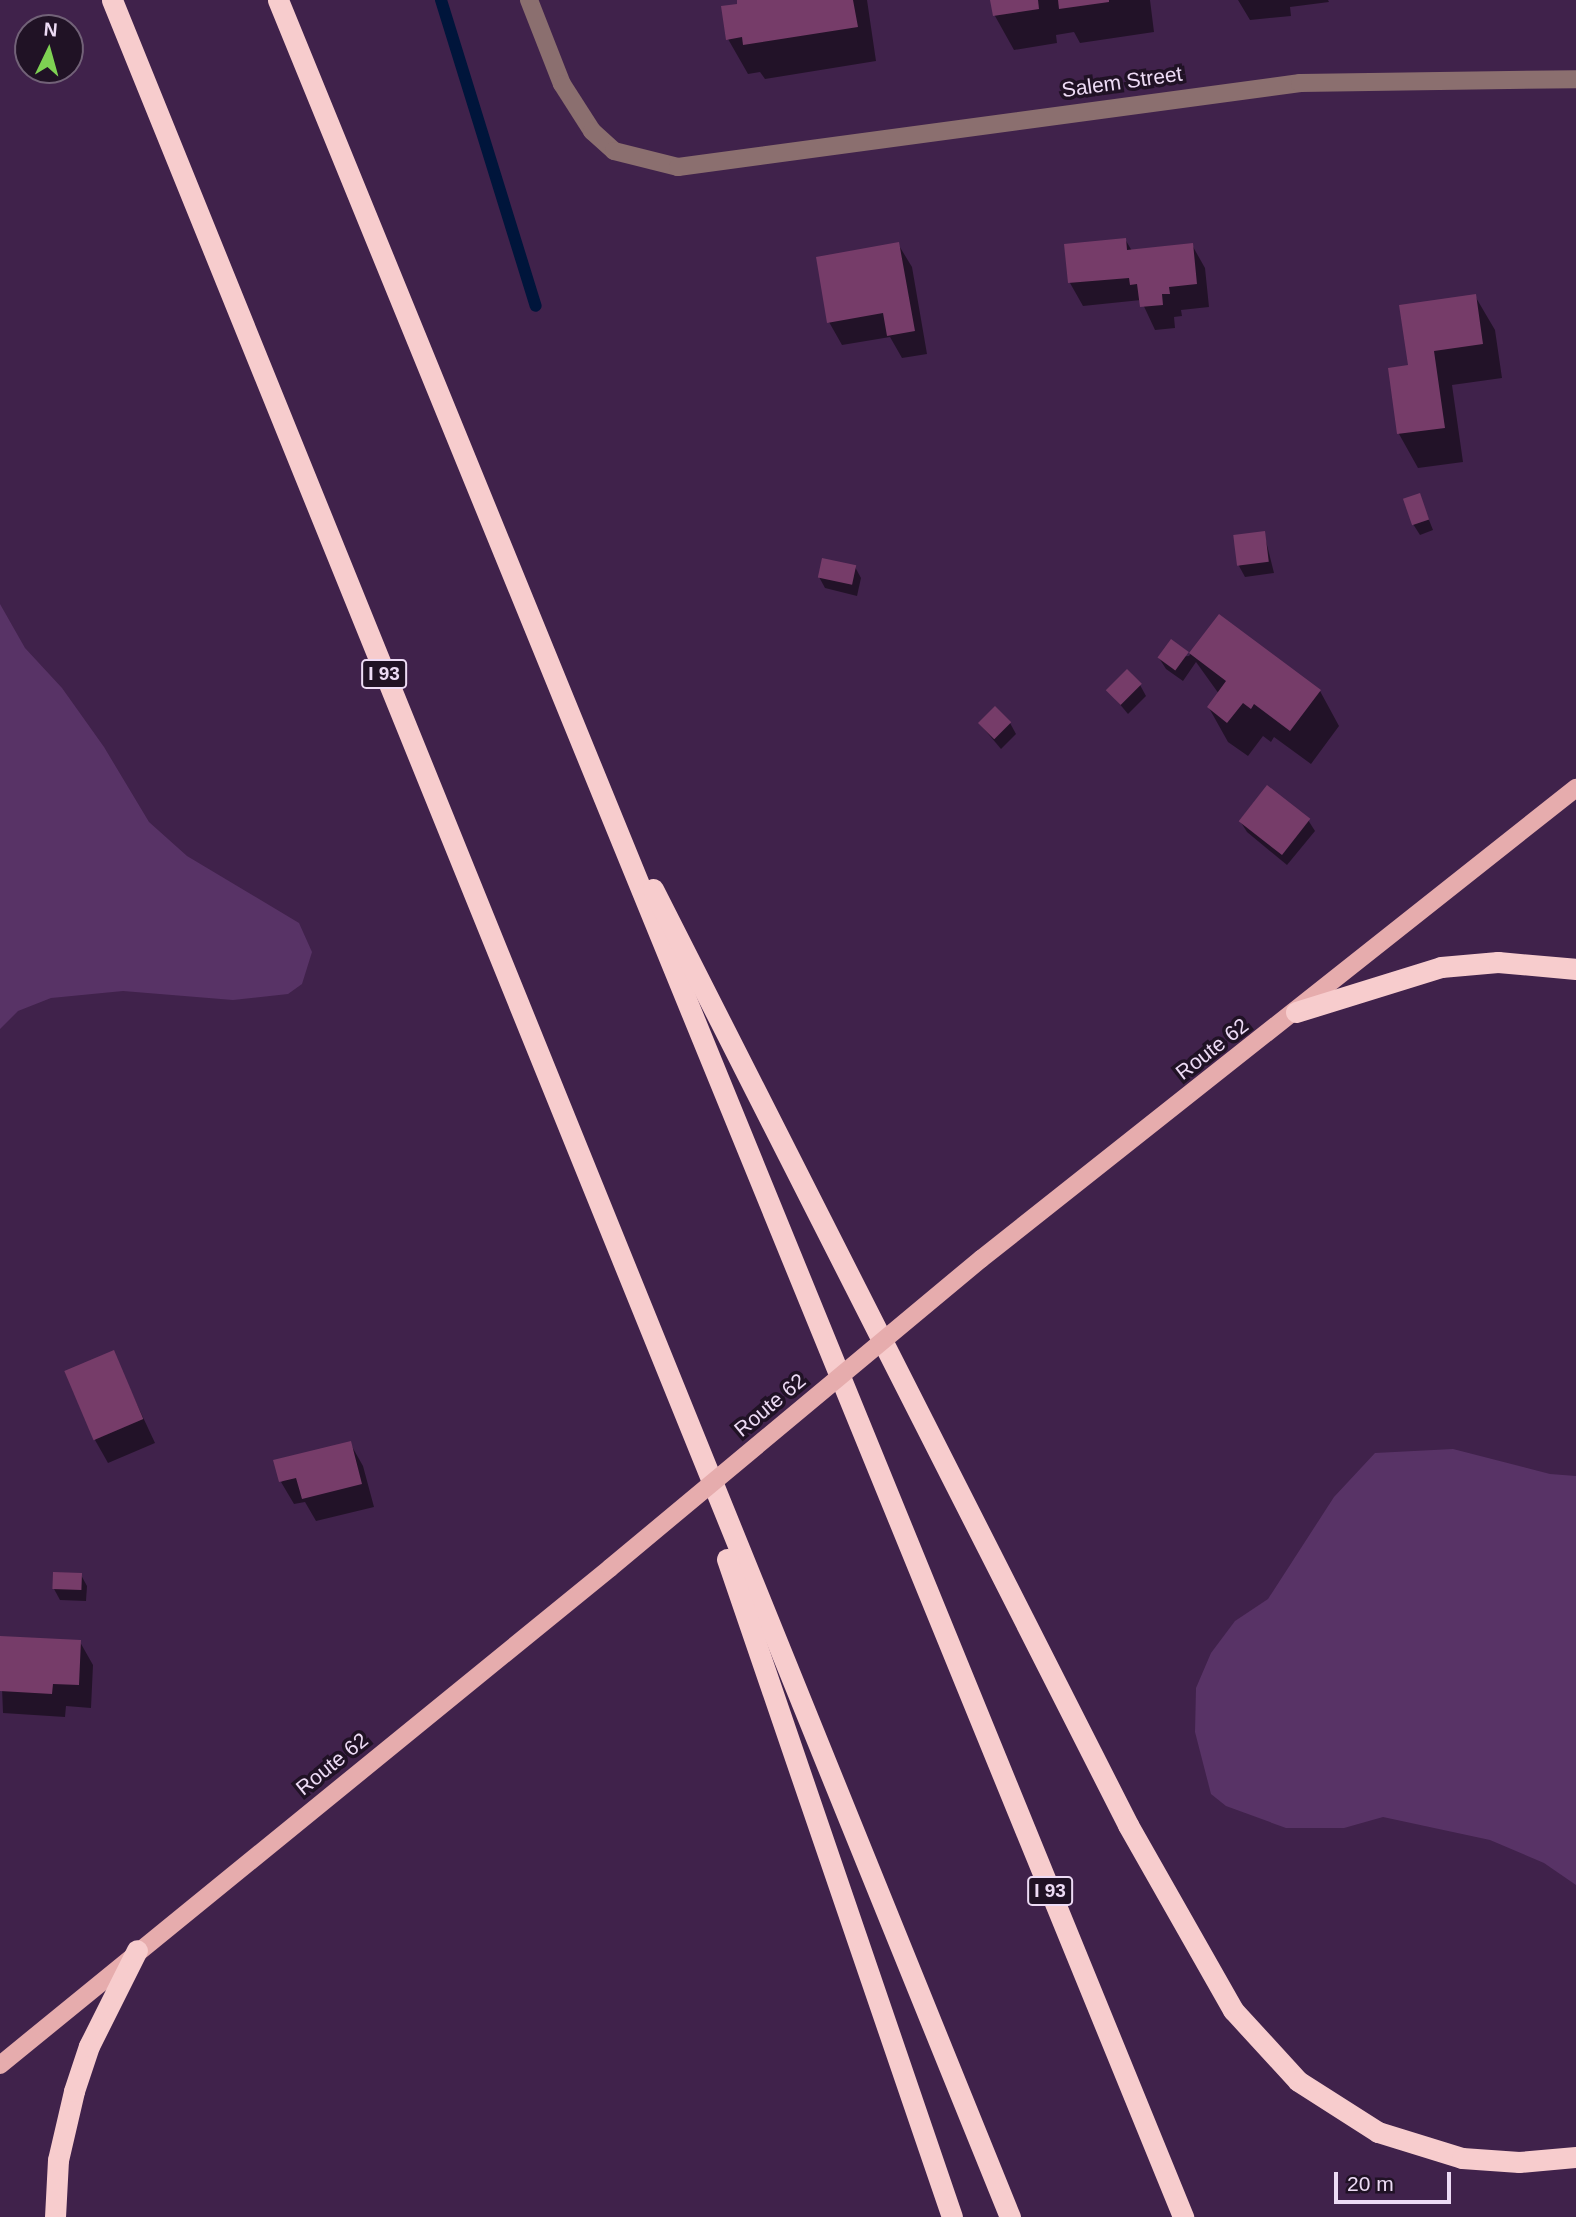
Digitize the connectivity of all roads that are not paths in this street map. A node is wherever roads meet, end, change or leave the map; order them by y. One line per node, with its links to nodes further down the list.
1 (112, 0): 9 (highway, I 93)
2 (278, 0): 5 (highway, I 93)
3 (529, 0): 4 (street, Salem Street)
4 (1576, 79)
5 (581, 746): 12 (highway); 16 (highway, I 93)
6 (1576, 788): 8 (main road, Route 62)
7 (1576, 969): 8 (highway)
8 (1296, 1012): 10 (main road, Route 62, bridge)
9 (655, 1348): 14 (highway); 15 (highway, I 93)
10 (137, 1950): 11 (main road, Route 62); 13 (highway)
11 (0, 2065)
12 (1576, 2157)
13 (55, 2217)
14 (952, 2217)
15 (1010, 2217)
16 (1183, 2217)

